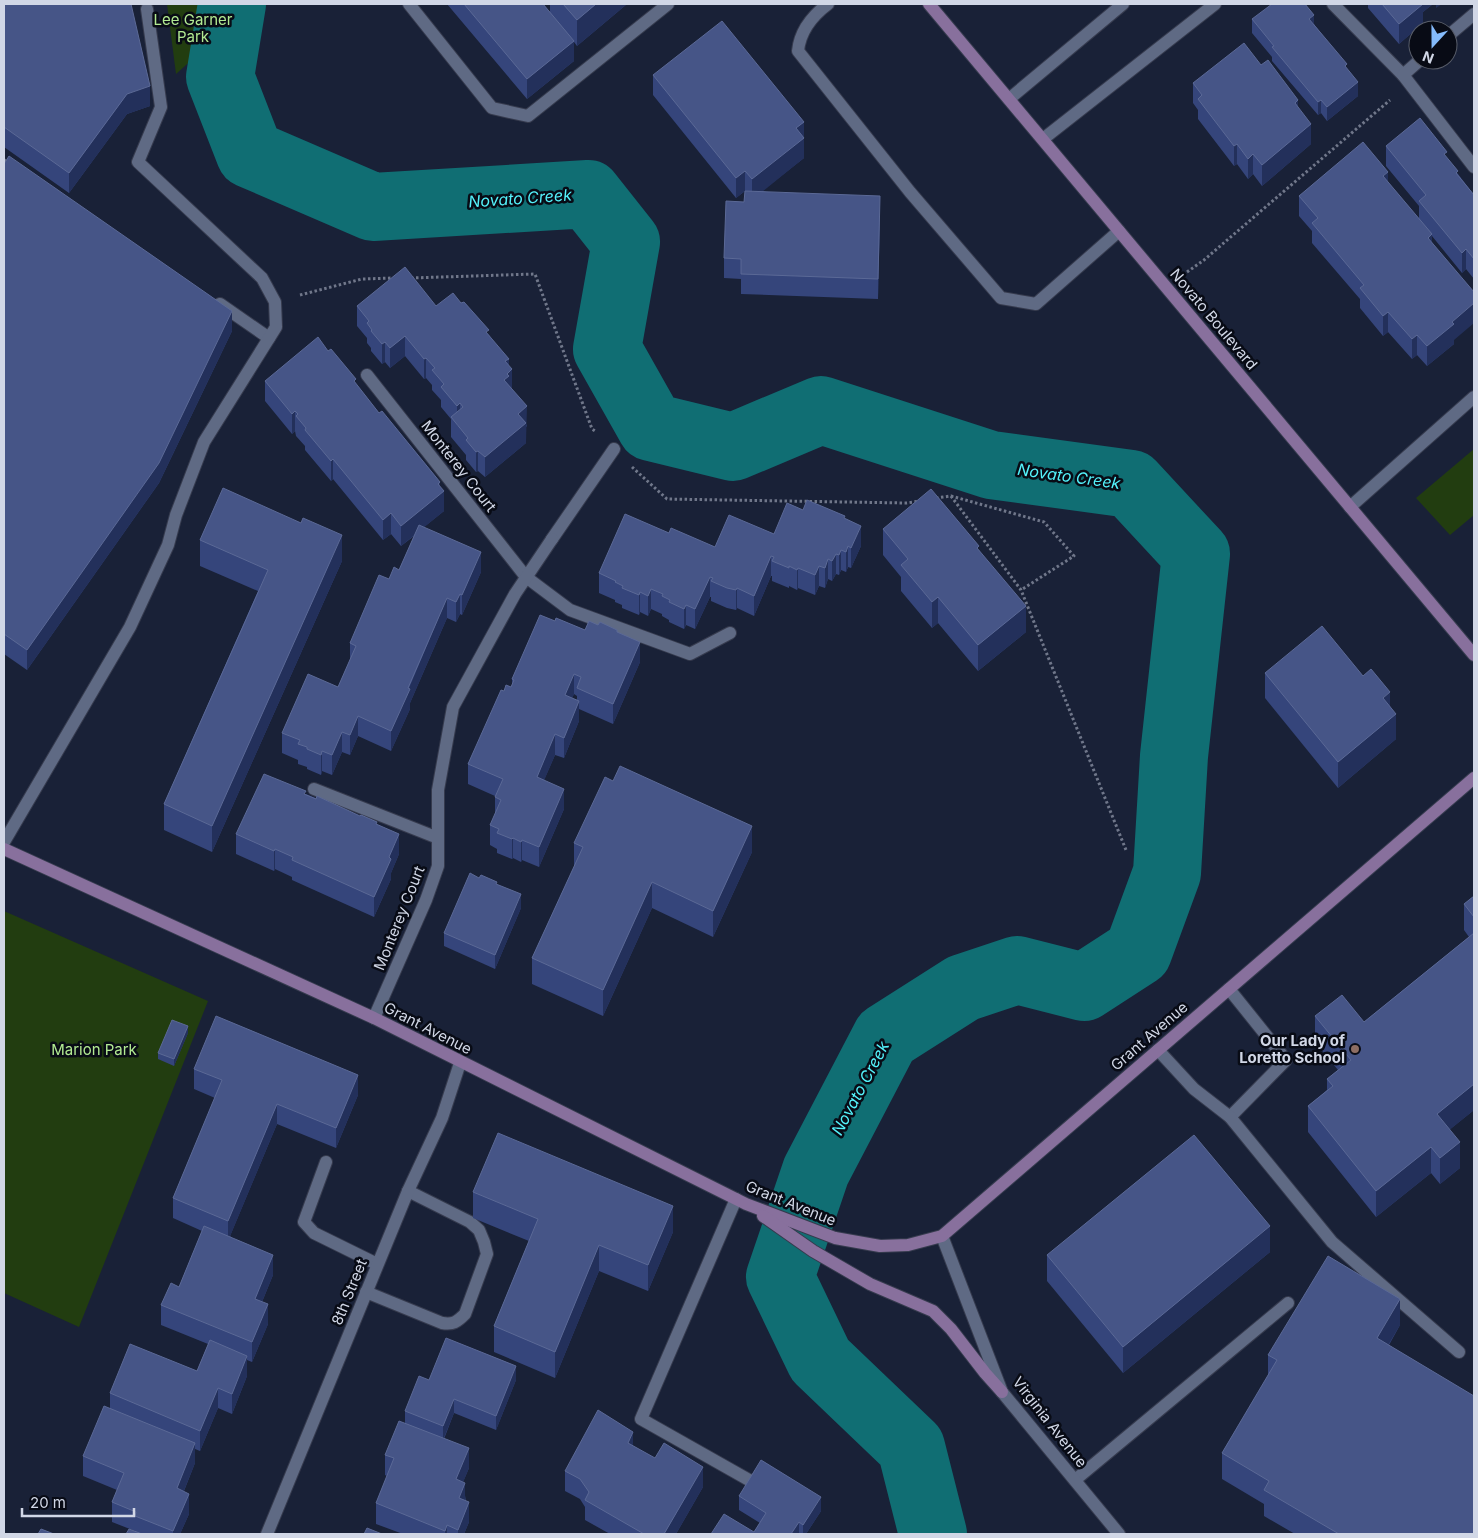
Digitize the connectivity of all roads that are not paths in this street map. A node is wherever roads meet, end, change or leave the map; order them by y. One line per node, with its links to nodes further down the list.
1 (409, 4): 2 (street)
2 (668, 4)
3 (828, 4): 16 (street)
4 (929, 4): 13 (street, Novato Boulevard)
5 (1124, 4): 13 (street)
6 (1214, 4): 14 (street)
7 (1333, 4): 12 (street)
8 (147, 9): 18 (street)
9 (1474, 14): 10 (street)
10 (1458, 28)
11 (1413, 70): 12 (street)
12 (1406, 79): 15 (street)
13 (1008, 99): 14 (street, Novato Boulevard)
14 (1042, 139): 16 (street, Novato Boulevard)
15 (1472, 160)
16 (1119, 231): 22 (street, Novato Boulevard)
17 (212, 299): 18 (street)
18 (269, 338): 29 (street)
19 (367, 375): 23 (street, Monterey Court)
20 (1474, 397): 22 (street)
21 (614, 449): 23 (street, Monterey Court)
22 (1350, 507): 25 (street, Novato Boulevard)
23 (526, 578): 24 (street, Monterey Court); 28 (street, Monterey Court)
24 (730, 633)
25 (1474, 656)
26 (1474, 778): 31 (street, Grant Avenue)
27 (314, 789): 28 (street)
28 (438, 838): 32 (street, Monterey Court)
29 (4, 842)
30 (4, 849): 32 (street, Grant Avenue)
31 (1229, 989): 33 (street, Grant Avenue); 35 (street)
32 (374, 1018): 34 (street, Grant Avenue)
33 (1158, 1050): 35 (street); 39 (street, Grant Avenue)
34 (460, 1063): 37 (street, 8th Street); 38 (street, Grant Avenue)
35 (1230, 1117): 43 (street)
36 (326, 1162): 40 (street)
37 (408, 1190): 40 (street, 8th Street); 41 (street)
38 (741, 1202): 39 (street, Grant Avenue); 44 (street); 45 (street)
39 (942, 1236): 44 (street, Virginia Avenue)
40 (377, 1264): 41 (street, 8th Street)
41 (366, 1292): 47 (street, 8th Street)
42 (1288, 1303): 46 (street)
43 (1459, 1352)
44 (1002, 1392): 46 (street, Virginia Avenue)
45 (749, 1480)
46 (1074, 1480): 48 (street, Virginia Avenue)
47 (268, 1534)
48 (1119, 1534)

